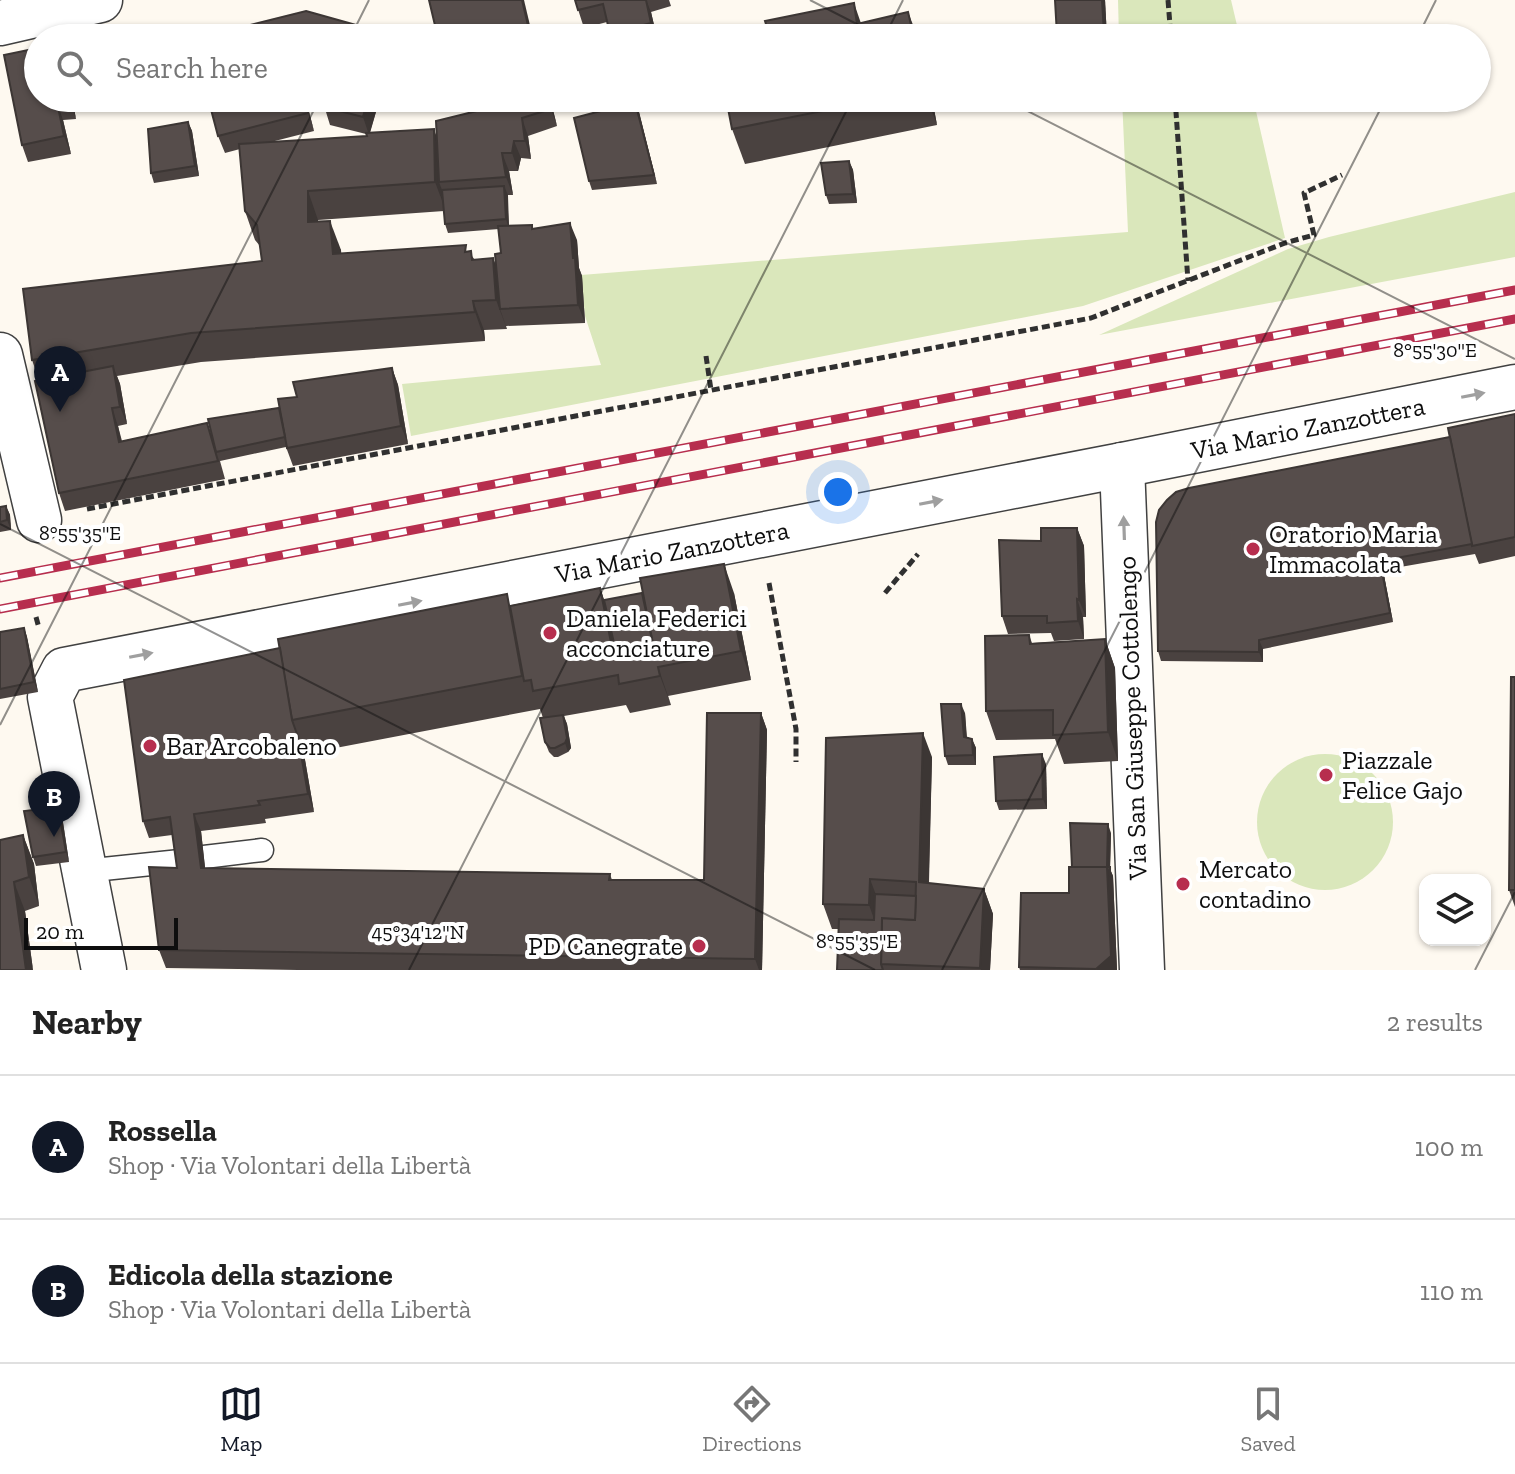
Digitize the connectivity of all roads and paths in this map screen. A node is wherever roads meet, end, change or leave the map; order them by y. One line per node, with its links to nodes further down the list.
1 (100, 0): 3 (street)
2 (1168, 0): 4 (path)
3 (0, 23)
4 (1170, 24)
5 (1176, 112): 7 (path)
6 (1342, 175): 7 (path)
7 (1188, 281): 11 (path)
8 (0, 355): 13 (street)
9 (706, 356): 11 (path)
10 (1515, 387): 12 (street, Via Mario Zanzottera, one-way to 10)
11 (711, 390): 13 (path)
12 (1122, 465): 14 (street, Via Mario Zanzottera, one-way to 12); 21 (street, Via San Giuseppe Cottolengo, one-way to 12)
13 (39, 520)
14 (761, 535): 15 (path); 19 (street, Via Mario Zanzottera, one-way to 14)
15 (796, 762)
16 (262, 850): 17 (lane)
17 (204, 857)
18 (180, 861): 19 (lane)
19 (84, 871): 20 (street)
20 (104, 970)
21 (1142, 970)

